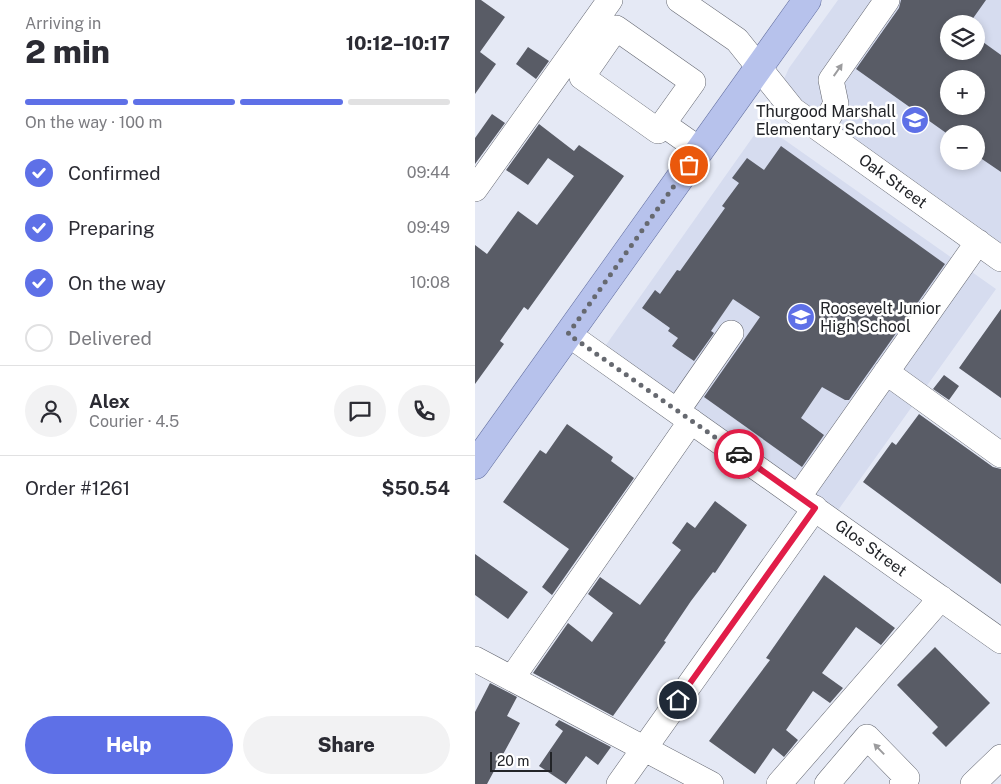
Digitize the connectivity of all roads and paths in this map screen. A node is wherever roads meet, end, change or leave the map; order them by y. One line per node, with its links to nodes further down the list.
1 (610, 0): 9 (street)
2 (679, 0): 5 (street, Oak Street)
3 (807, 0): 5 (main road)
4 (887, 0): 7 (street, one-way to 4)
5 (759, 68): 7 (street, Oak Street); 8 (main road)
6 (663, 124): 8 (street)
7 (821, 130): 10 (street, Oak Street)
8 (700, 150): 13 (main road)
9 (475, 189)
10 (977, 242): 11 (street, Oak Street); 14 (street)
11 (1001, 258)
12 (731, 333): 15 (street)
13 (568, 334): 15 (street, Glos Street); 17 (main road)
14 (886, 372): 16 (street); 18 (street)
15 (684, 416): 18 (street, Glos Street); 22 (street)
16 (1001, 455)
17 (475, 464)
18 (807, 502): 19 (street, Glos Street); 23 (street)
19 (941, 598): 20 (street, Glos Street); 27 (street)
20 (1001, 641)
21 (475, 658): 22 (street)
22 (512, 678): 23 (street)
23 (644, 748): 25 (street); 26 (street)
24 (1001, 757): 30 (street)
25 (619, 784)
26 (711, 784)
27 (779, 784)
28 (827, 784): 29 (street, one-way to 28)
29 (902, 784)
30 (973, 784)

